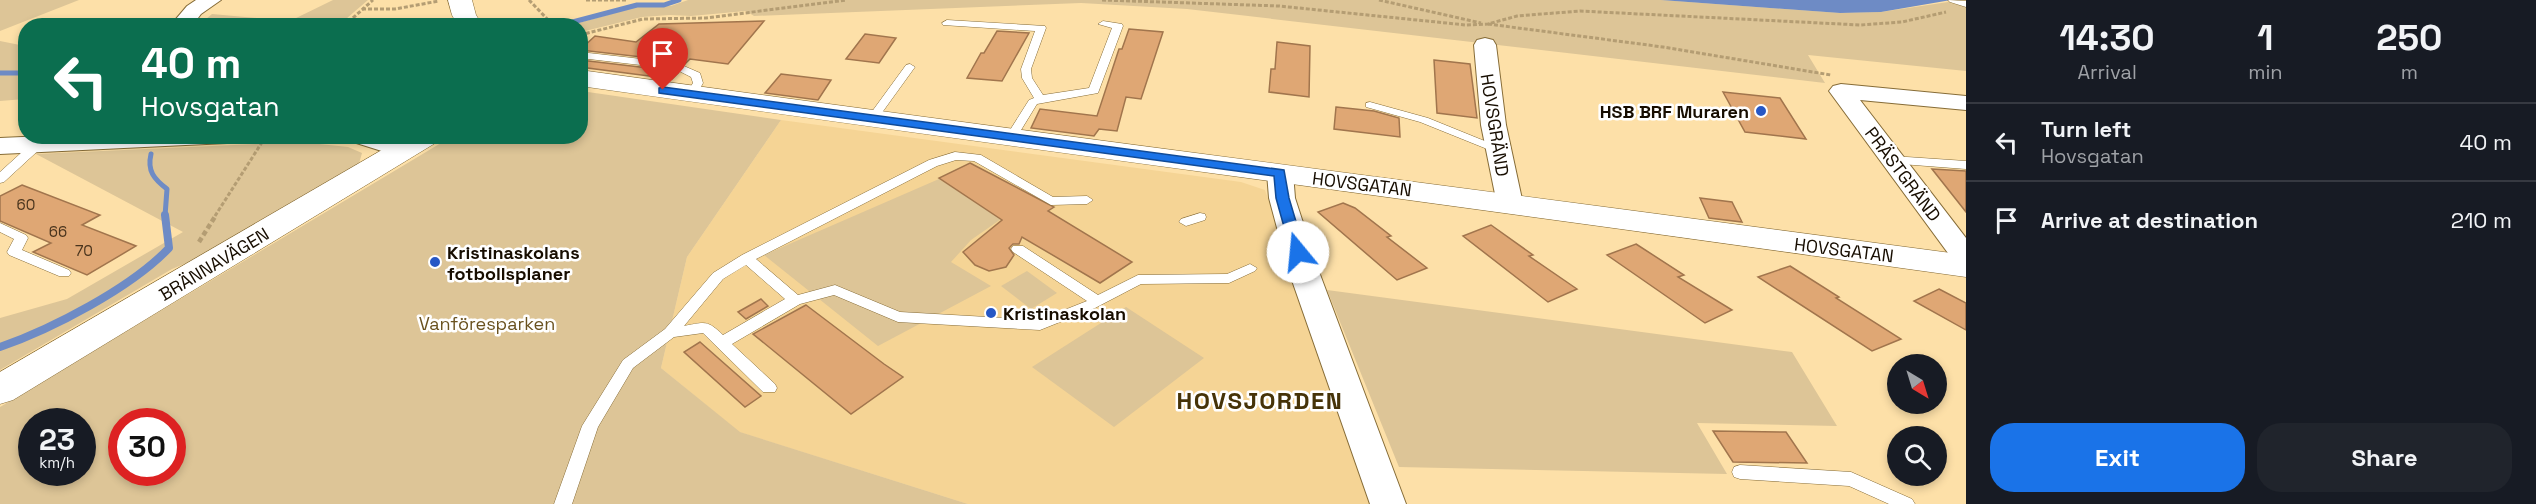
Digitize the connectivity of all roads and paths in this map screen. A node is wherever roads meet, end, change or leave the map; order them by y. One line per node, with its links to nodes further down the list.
1 (212, 0): 14 (street)
2 (373, 0): 13 (path)
3 (460, 0): 16 (main road)
4 (529, 0): 17 (path)
5 (586, 0): 6 (path)
6 (627, 0)
7 (846, 0): 20 (path)
8 (1102, 0): 21 (path)
9 (1379, 0): 21 (path)
10 (444, 1): 13 (path)
11 (1966, 4): 12 (lane)
12 (1954, 5): 21 (path)
13 (362, 9): 15 (path)
14 (187, 18)
15 (352, 18)
16 (466, 18)
17 (546, 18)
18 (947, 23): 27 (lane)
19 (1103, 24): 27 (lane)
20 (588, 32)
21 (1486, 34): 25 (path); 37 (street, HOVSGRÄND)
22 (588, 56): 26 (lane)
23 (910, 68): 30 (lane)
24 (588, 79): 26 (main road, HOVSGATAN)
25 (1836, 83): 28 (street); 38 (street, PRÄSTGRÄND)
26 (692, 94): 30 (main road, HOVSGATAN)
27 (1040, 99): 31 (lane)
28 (1966, 103)
29 (1370, 105): 37 (lane)
30 (872, 119): 31 (main road, HOVSGATAN)
31 (1011, 138): 40 (main road, HOVSGATAN)
32 (58, 144): 35 (street)
33 (261, 144): 47 (path)
34 (413, 144): 59 (main road, BRÄNNAVÄGEN)
35 (37, 145): 36 (street); 41 (lane)
36 (0, 146)
37 (1496, 148): 43 (street, HOVSGRÄND)
38 (1892, 159): 39 (lane); 50 (street, PRÄSTGRÄND)
39 (1966, 165)
40 (1280, 173): 43 (main road, HOVSGATAN); 62 (street)
41 (0, 179)
42 (1087, 200): 49 (lane)
43 (1510, 204): 51 (main road, HOVSGATAN)
44 (1200, 217): 45 (lane)
45 (1186, 222)
46 (0, 227): 53 (lane)
47 (198, 244)
48 (1018, 249): 55 (lane)
49 (747, 258): 54 (lane); 56 (lane)
50 (1966, 258)
51 (1966, 266)
52 (1250, 268): 55 (lane)
53 (64, 273)
54 (795, 300): 55 (lane); 57 (lane)
55 (1098, 301)
56 (670, 333): 57 (lane); 61 (lane)
57 (722, 343): 58 (lane)
58 (769, 388)
59 (0, 390)
60 (1740, 472): 63 (lane)
61 (563, 504)
62 (1388, 504)
63 (1906, 504)

